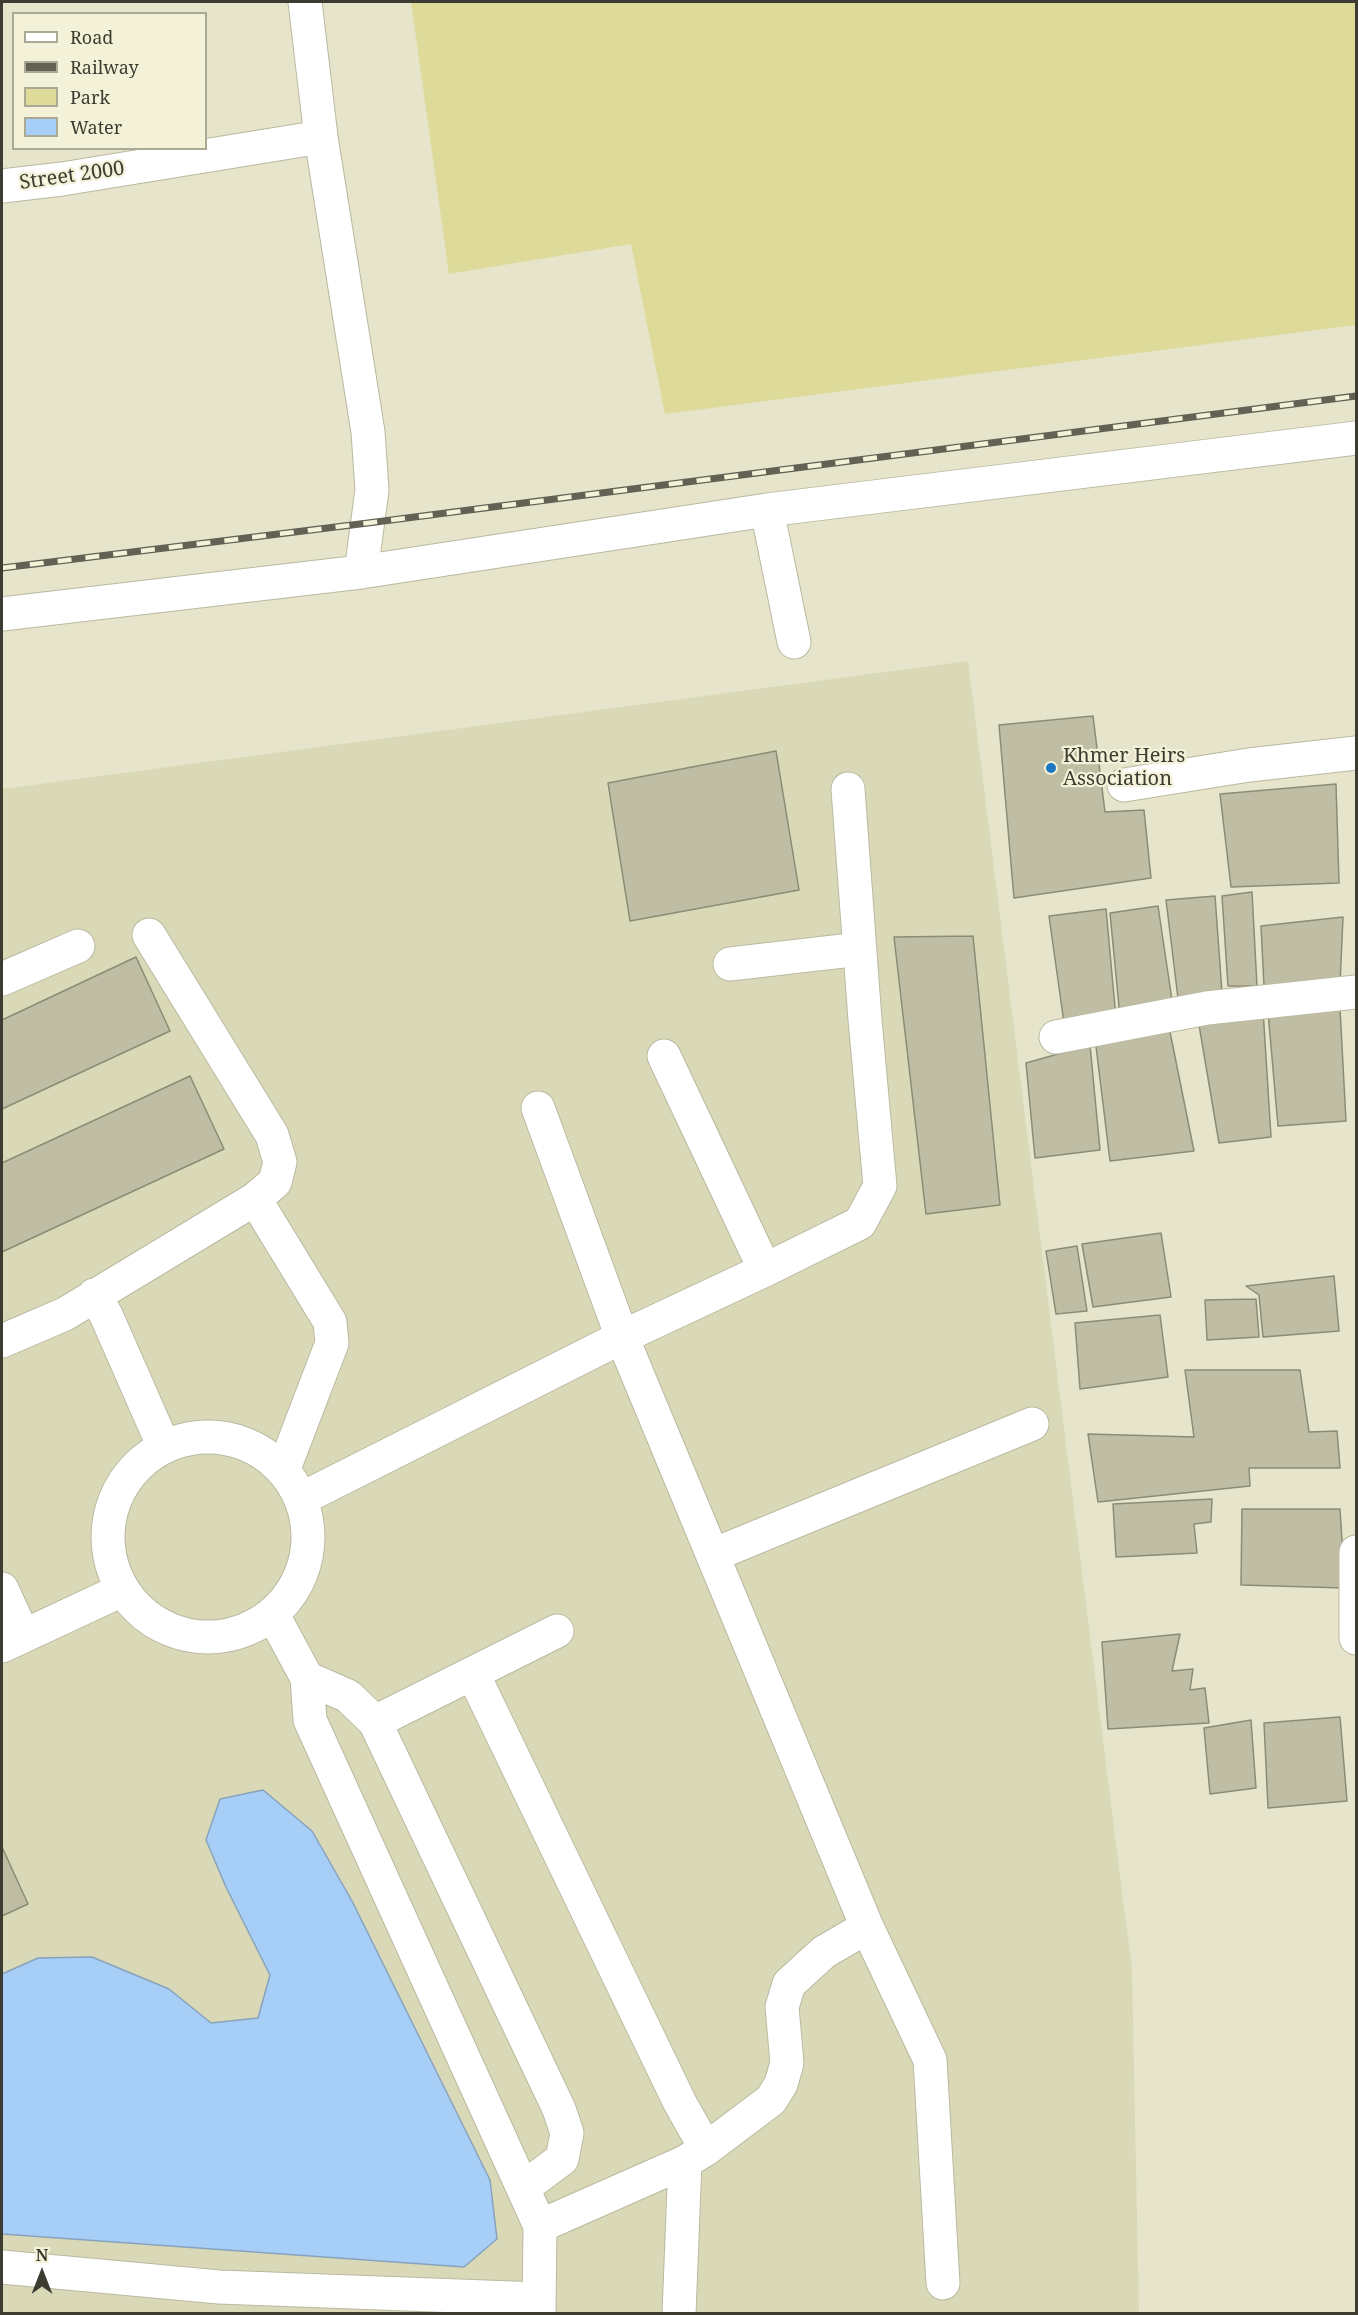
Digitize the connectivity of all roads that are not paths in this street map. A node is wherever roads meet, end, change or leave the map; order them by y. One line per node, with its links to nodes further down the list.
1 (305, 2): 2 (street)
2 (321, 137): 3 (street, Street 2000); 6 (street)
3 (2, 186)
4 (1356, 438): 5 (street)
5 (767, 510): 6 (street); 8 (street)
6 (361, 572): 7 (street)
7 (2, 614)
8 (794, 642)
9 (1356, 753): 10 (street)
10 (1124, 785)
11 (848, 789): 14 (street)
12 (149, 935): 21 (street)
13 (78, 946): 16 (street)
14 (860, 949): 15 (street); 22 (street)
15 (730, 964)
16 (2, 979)
17 (1356, 992): 18 (street)
18 (1056, 1036)
19 (664, 1056): 22 (street)
20 (538, 1108): 24 (street)
21 (255, 1199): 23 (street); 28 (street)
22 (765, 1270): 24 (street)
23 (94, 1295): 25 (street); 27 (street)
24 (622, 1337): 29 (street); 31 (street)
25 (2, 1341)
26 (1032, 1424): 31 (street)
27 (164, 1447): 28 (street); 33 (street)
28 (284, 1471): 29 (street)
29 (301, 1498): 34 (street)
30 (1356, 1552): 36 (street)
31 (713, 1555): 41 (street)
32 (2, 1589): 37 (street)
33 (122, 1590): 34 (street); 37 (street)
34 (273, 1615): 39 (street)
35 (557, 1631): 38 (street)
36 (1356, 1632)
37 (12, 1640)
38 (473, 1674): 40 (street); 42 (street)
39 (307, 1678): 40 (street); 43 (street)
40 (375, 1722): 43 (street)
41 (867, 1927): 42 (street); 46 (street)
42 (695, 2156): 44 (street); 48 (street)
43 (523, 2187): 44 (street)
44 (540, 2226): 47 (street)
45 (2, 2267): 47 (street)
46 (943, 2283)
47 (539, 2306)
48 (679, 2313)

